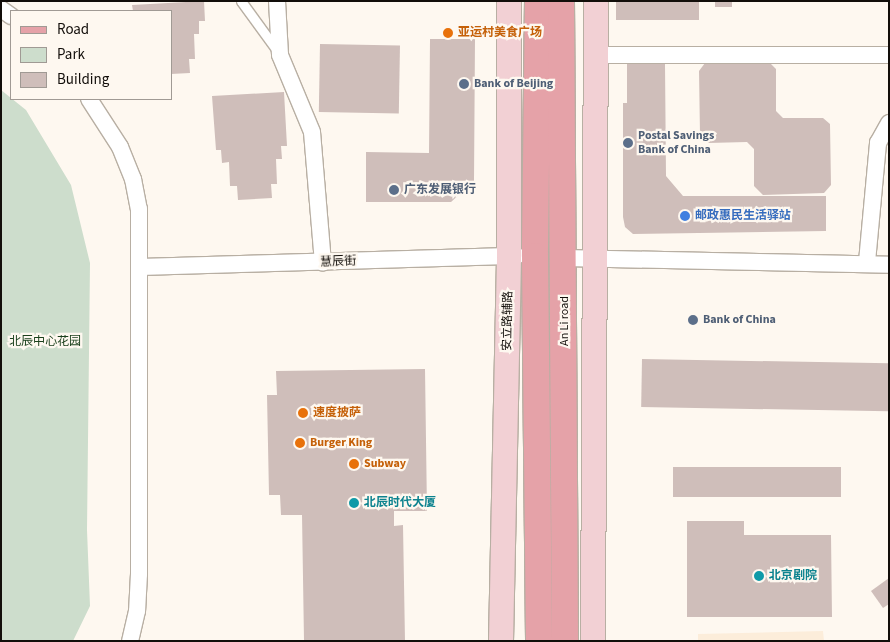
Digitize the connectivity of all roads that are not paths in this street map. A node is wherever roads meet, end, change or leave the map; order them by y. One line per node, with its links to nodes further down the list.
1 (241, 1): 7 (lane)
2 (277, 1): 7 (street)
3 (509, 1): 12 (street, 安立路辅路)
4 (538, 1): 13 (main road)
5 (561, 1): 14 (main road, An Li road)
6 (596, 1): 8 (street)
7 (280, 55): 17 (street)
8 (596, 55): 9 (street); 15 (street)
9 (889, 55)
10 (90, 100): 19 (street)
11 (889, 123): 16 (street)
12 (510, 256): 13 (street, 慧辰街); 17 (street, 慧辰街); 21 (street, 安立路辅路)
13 (535, 256): 22 (main road)
14 (565, 258): 15 (street); 23 (main road, An Li road)
15 (596, 259): 16 (street); 24 (street)
16 (867, 262): 18 (street)
17 (323, 263): 19 (street, 慧辰街)
18 (889, 264)
19 (140, 267): 20 (street)
20 (130, 641)
21 (501, 641)
22 (539, 641)
23 (565, 641)
24 (593, 641)

